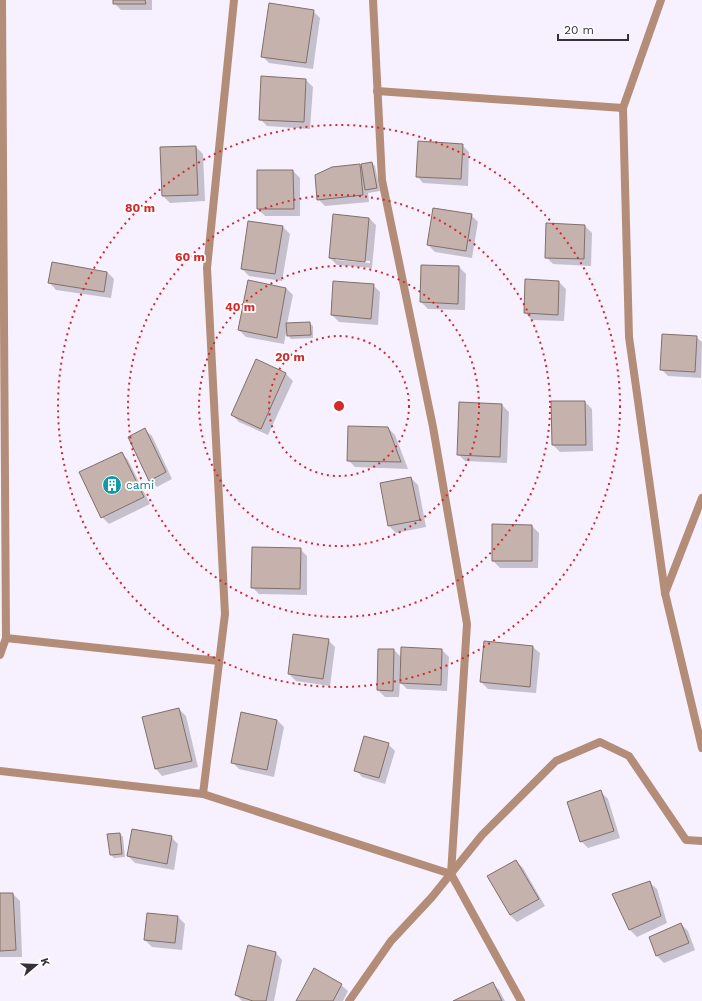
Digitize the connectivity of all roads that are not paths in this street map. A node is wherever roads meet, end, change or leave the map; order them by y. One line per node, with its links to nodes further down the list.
1 (2, 0): 9 (street)
2 (234, 0): 11 (street)
3 (373, 0): 5 (street)
4 (660, 0): 6 (street)
5 (377, 91): 6 (street); 16 (street)
6 (623, 108): 8 (street)
7 (702, 498): 8 (street)
8 (665, 593): 12 (street)
9 (6, 638): 10 (street); 11 (street)
10 (0, 655)
11 (219, 661): 14 (street)
12 (702, 748)
13 (0, 771): 14 (street)
14 (203, 794): 16 (street)
15 (702, 841): 16 (street)
16 (451, 874): 17 (street); 18 (street)
17 (349, 1001)
18 (521, 1001)

